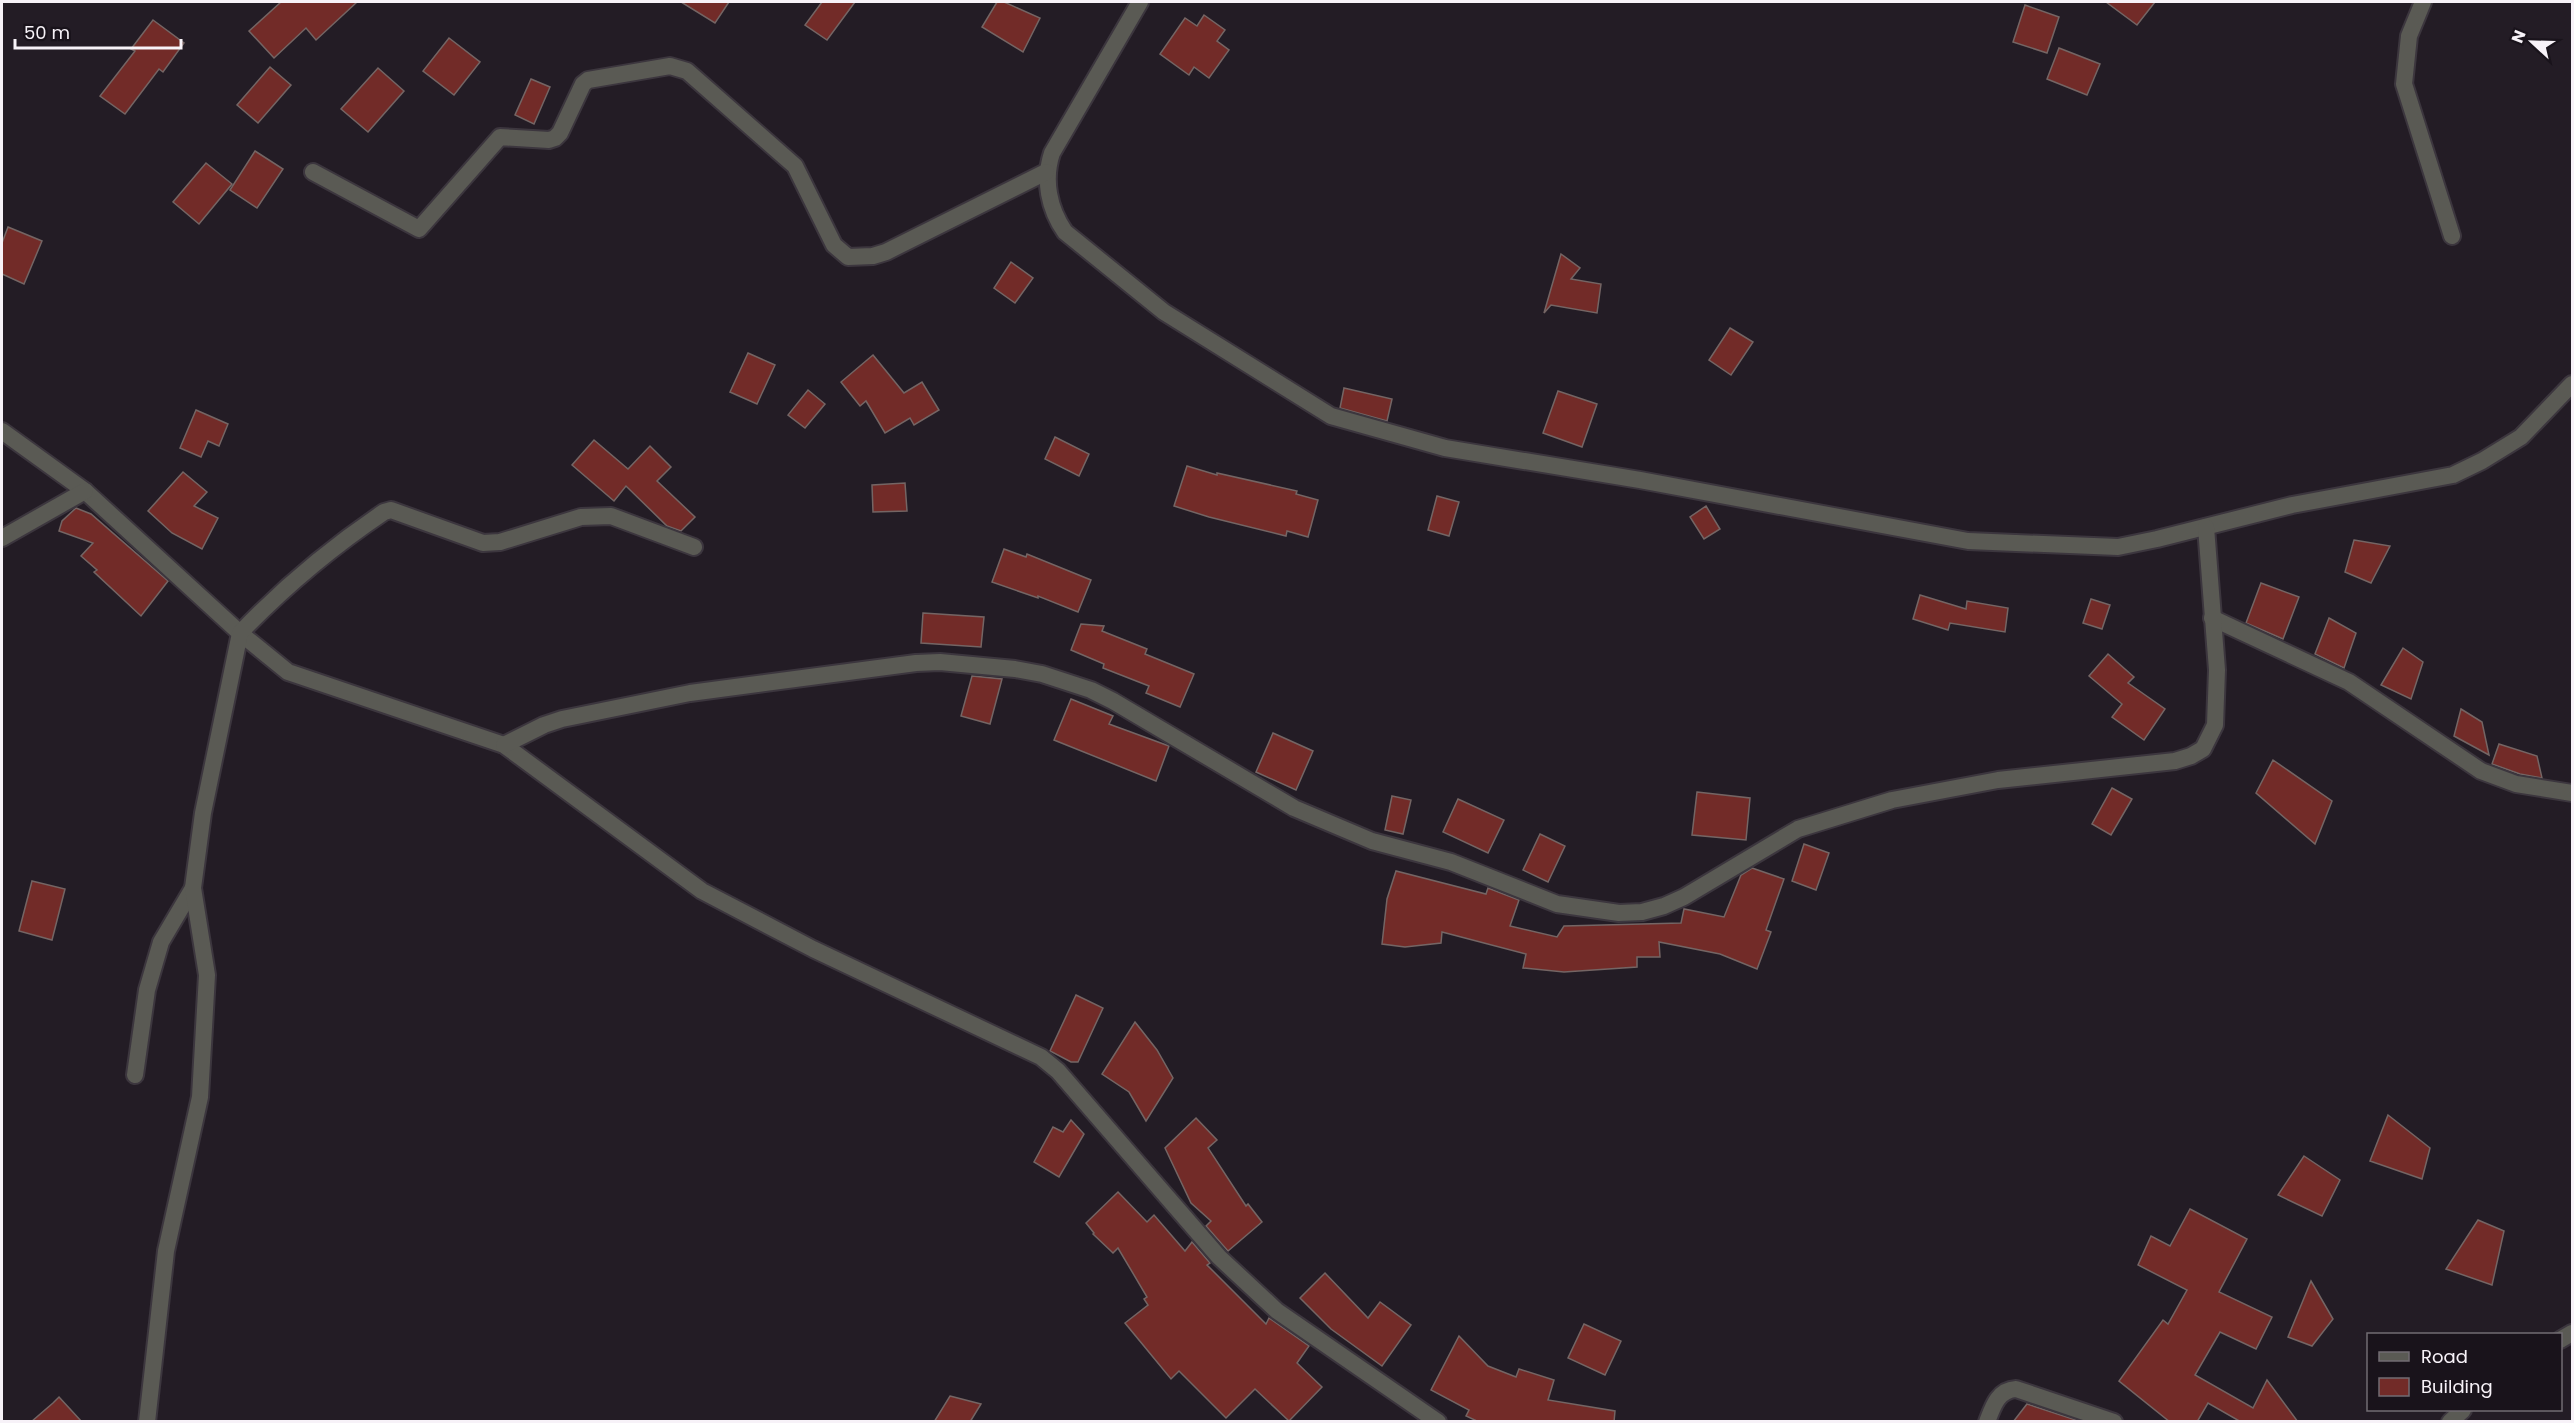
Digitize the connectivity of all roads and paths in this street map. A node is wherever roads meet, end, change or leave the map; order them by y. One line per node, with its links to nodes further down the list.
1 (1140, 2): 4 (street)
2 (2423, 2): 5 (street)
3 (313, 172): 4 (street)
4 (1046, 172): 9 (street)
5 (2452, 236)
6 (2572, 384): 9 (street)
7 (2, 432): 8 (street)
8 (85, 491): 10 (street); 13 (street)
9 (2206, 527): 12 (street)
10 (2, 538)
11 (694, 547): 13 (street)
12 (2212, 618): 14 (street); 15 (street)
13 (240, 633): 14 (street); 16 (street)
14 (504, 745): 20 (street)
15 (2572, 793)
16 (193, 888): 17 (street); 19 (street)
17 (135, 1075)
18 (2462, 1411): 23 (street)
19 (147, 1422)
20 (1438, 1422)
21 (1987, 1422): 22 (street)
22 (2114, 1422)
23 (2450, 1422)

